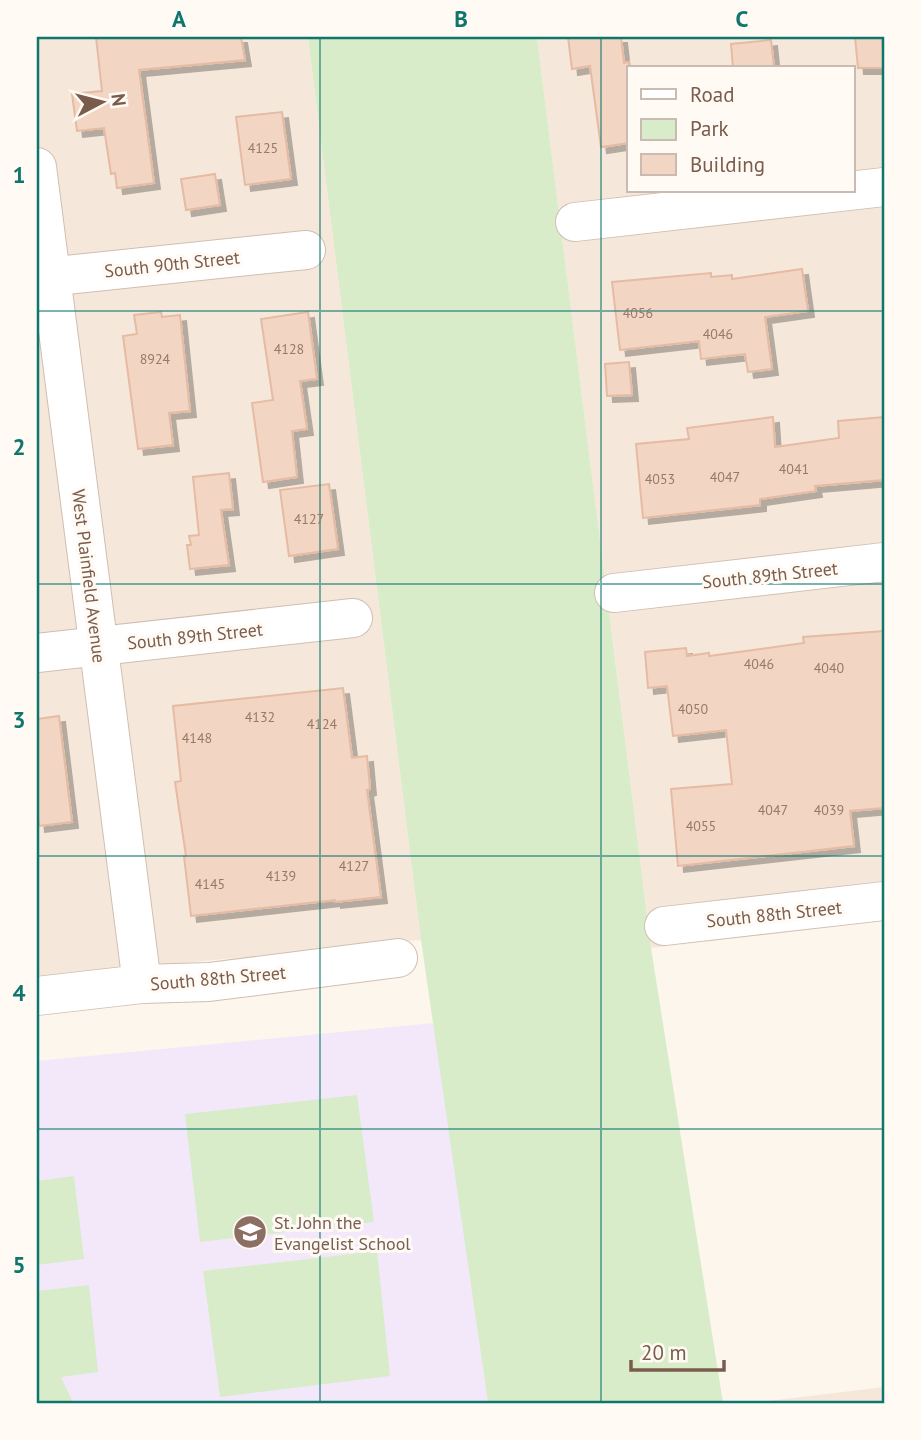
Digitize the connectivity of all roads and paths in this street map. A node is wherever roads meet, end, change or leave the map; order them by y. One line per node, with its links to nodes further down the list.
1 (37, 167): 7 (street, West Plainfield Avenue)
2 (884, 187): 3 (street)
3 (855, 190)
4 (840, 192): 5 (street)
5 (575, 222)
6 (306, 250): 7 (street, South 90th Street)
7 (44, 278): 11 (street, West Plainfield Avenue)
8 (884, 562): 9 (street, South 89th Street)
9 (614, 593)
10 (353, 618): 11 (street, South 89th Street)
11 (98, 646): 12 (street, South 89th Street); 16 (street, West Plainfield Avenue)
12 (37, 653)
13 (884, 901): 14 (street, South 88th Street)
14 (664, 926)
15 (398, 958): 16 (street, South 88th Street)
16 (142, 984): 17 (street, South 88th Street)
17 (37, 996)

